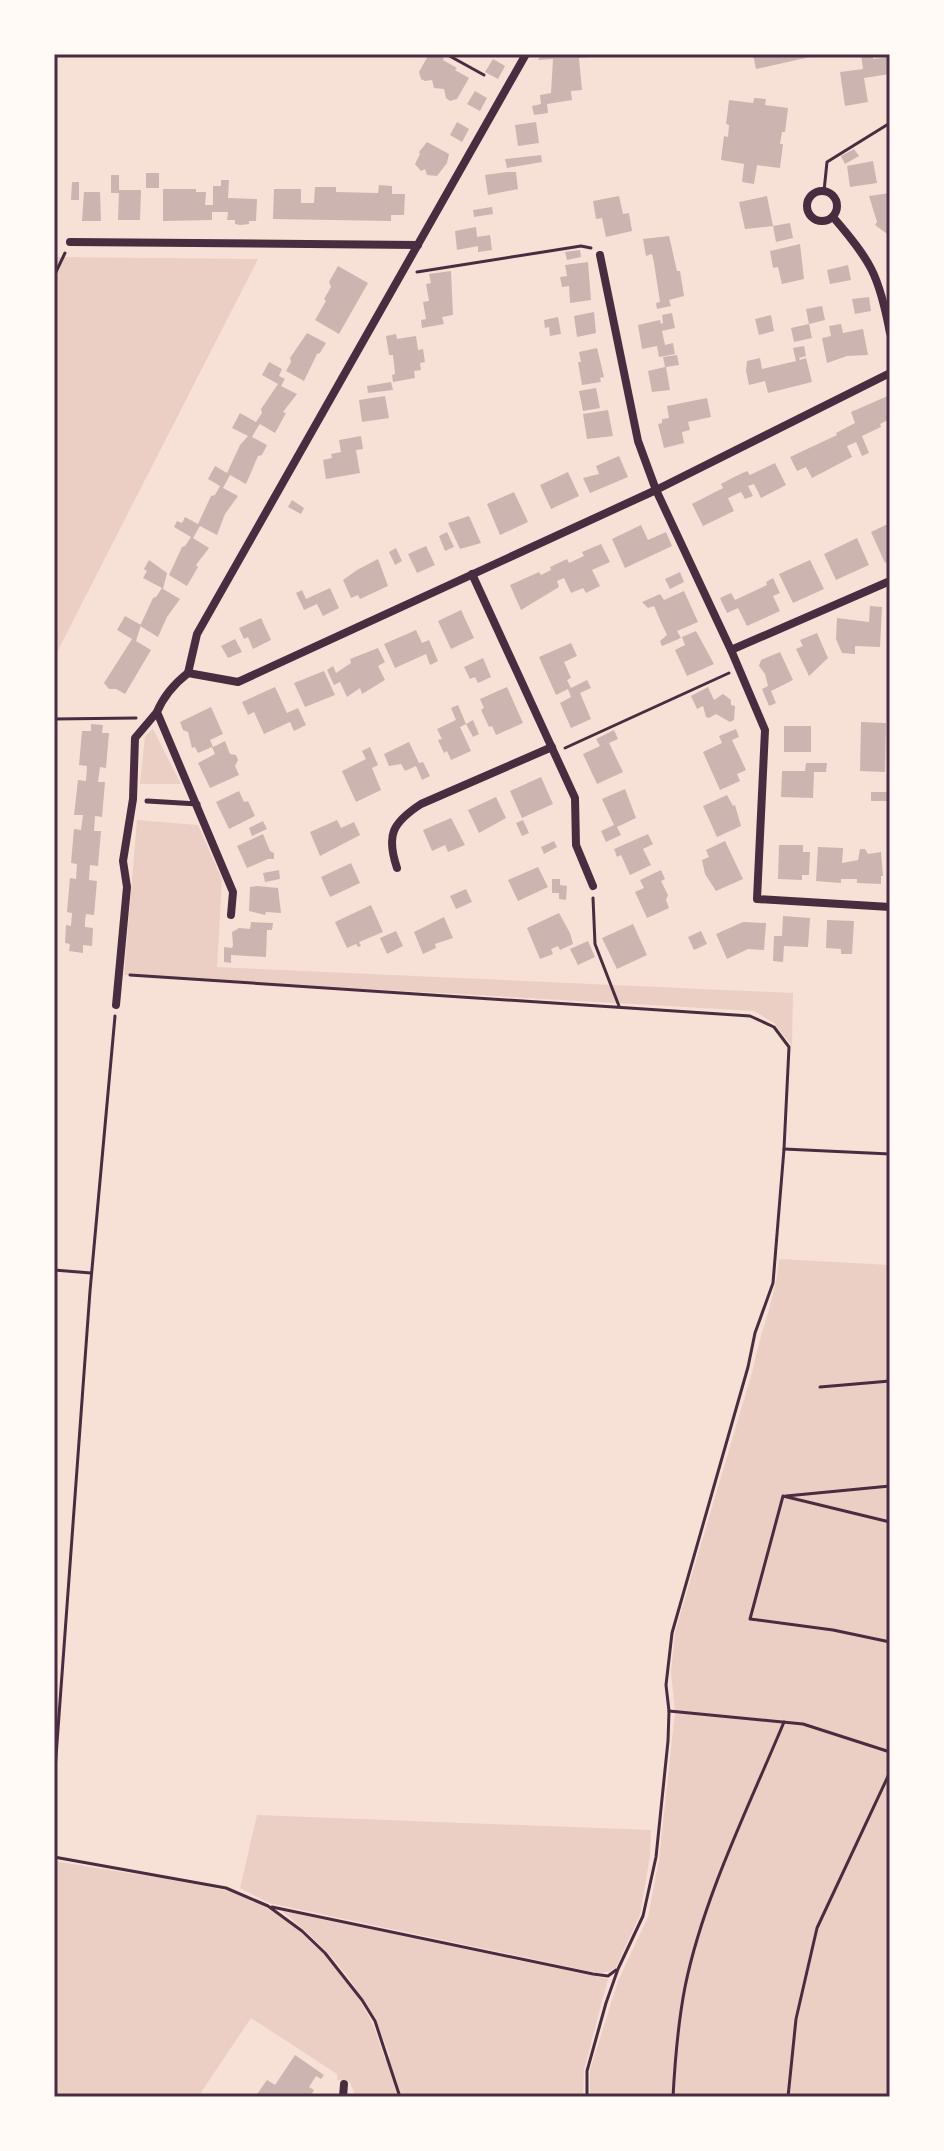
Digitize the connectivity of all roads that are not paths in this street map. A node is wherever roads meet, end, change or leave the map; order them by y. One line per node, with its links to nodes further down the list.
1 (526, 54): 4 (street)
2 (833, 217): 2 (street); 6 (street)
3 (70, 242): 4 (street)
4 (418, 245): 12 (street)
5 (600, 255): 8 (street)
6 (890, 333)
7 (890, 373): 8 (street)
8 (656, 490): 9 (street); 11 (street)
9 (472, 574): 12 (street); 14 (street)
10 (890, 581): 11 (street)
11 (731, 650): 19 (street)
12 (188, 673): 13 (street)
13 (154, 715): 16 (street); 21 (street)
14 (553, 750): 17 (street); 18 (street)
15 (147, 801): 16 (lane)
16 (198, 804): 20 (street)
17 (397, 868)
18 (593, 886)
19 (890, 907)
20 (231, 915)
21 (116, 1005)
22 (344, 2084): 23 (street)
23 (343, 2097)

